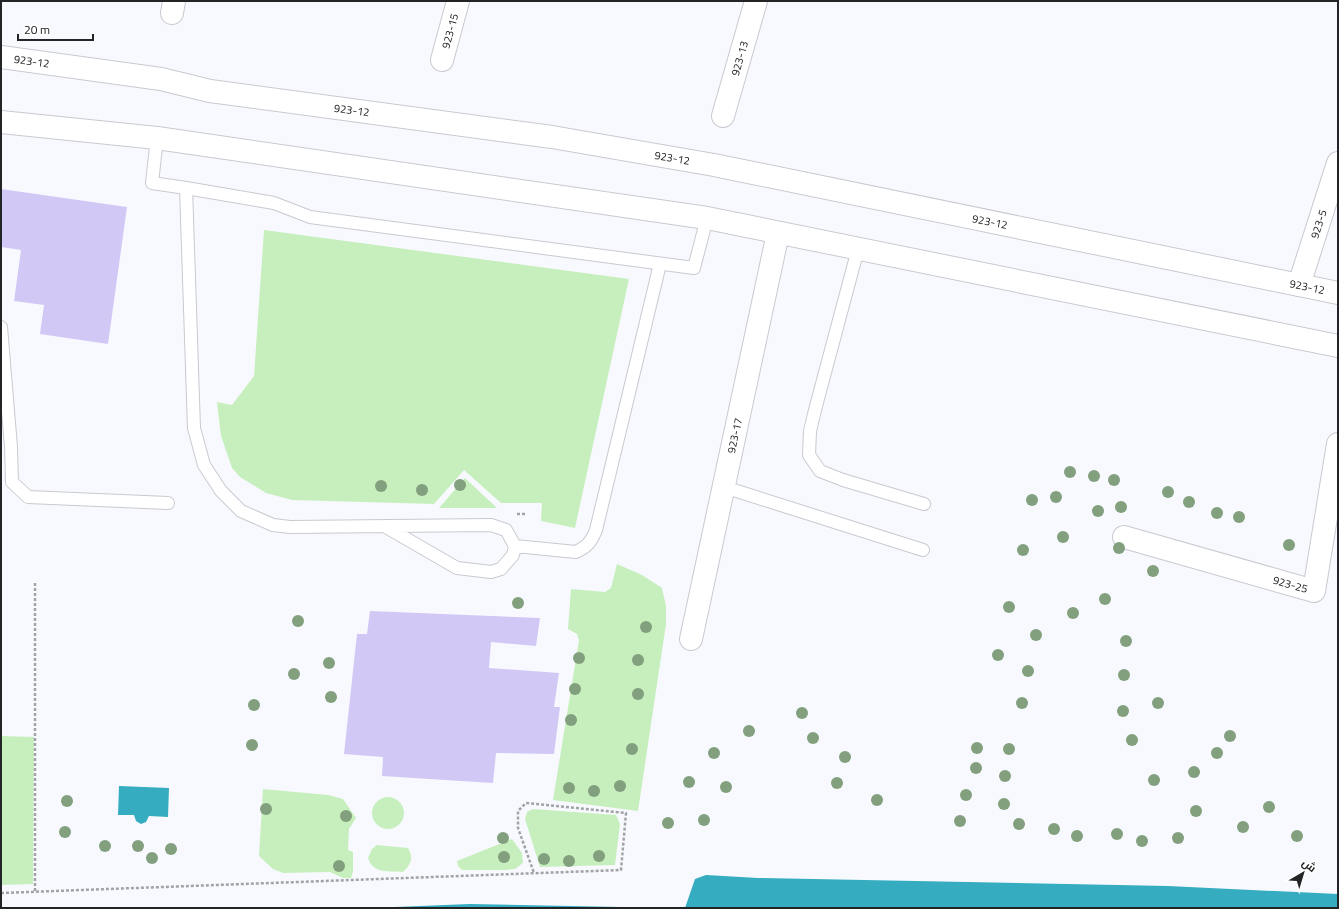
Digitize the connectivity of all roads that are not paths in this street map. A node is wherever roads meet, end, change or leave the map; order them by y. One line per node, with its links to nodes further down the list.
1 (458, 1): 4 (street, 923-15)
2 (756, 1): 5 (street, 923-13)
3 (1, 57): 14 (street, 923-12)
4 (442, 60)
5 (723, 116)
6 (1, 122): 7 (street)
7 (157, 138): 9 (lane); 10 (street)
8 (1338, 163): 14 (street, 923-5)
9 (186, 188): 13 (lane); 22 (lane)
10 (706, 218): 11 (street); 13 (lane)
11 (778, 233): 12 (street); 19 (street, 923-17)
12 (858, 249): 17 (street); 21 (lane)
13 (660, 264): 24 (lane)
14 (1299, 285): 15 (street, 923-12)
15 (1338, 293)
16 (1, 327): 20 (lane)
17 (1338, 346)
18 (1338, 444): 23 (street, 923-25)
19 (724, 487): 25 (lane); 26 (street, 923-17)
20 (168, 504)
21 (924, 504)
22 (385, 526): 24 (lane); 24 (lane)
23 (1124, 538)
24 (515, 546)
25 (923, 550)
26 (691, 639)

